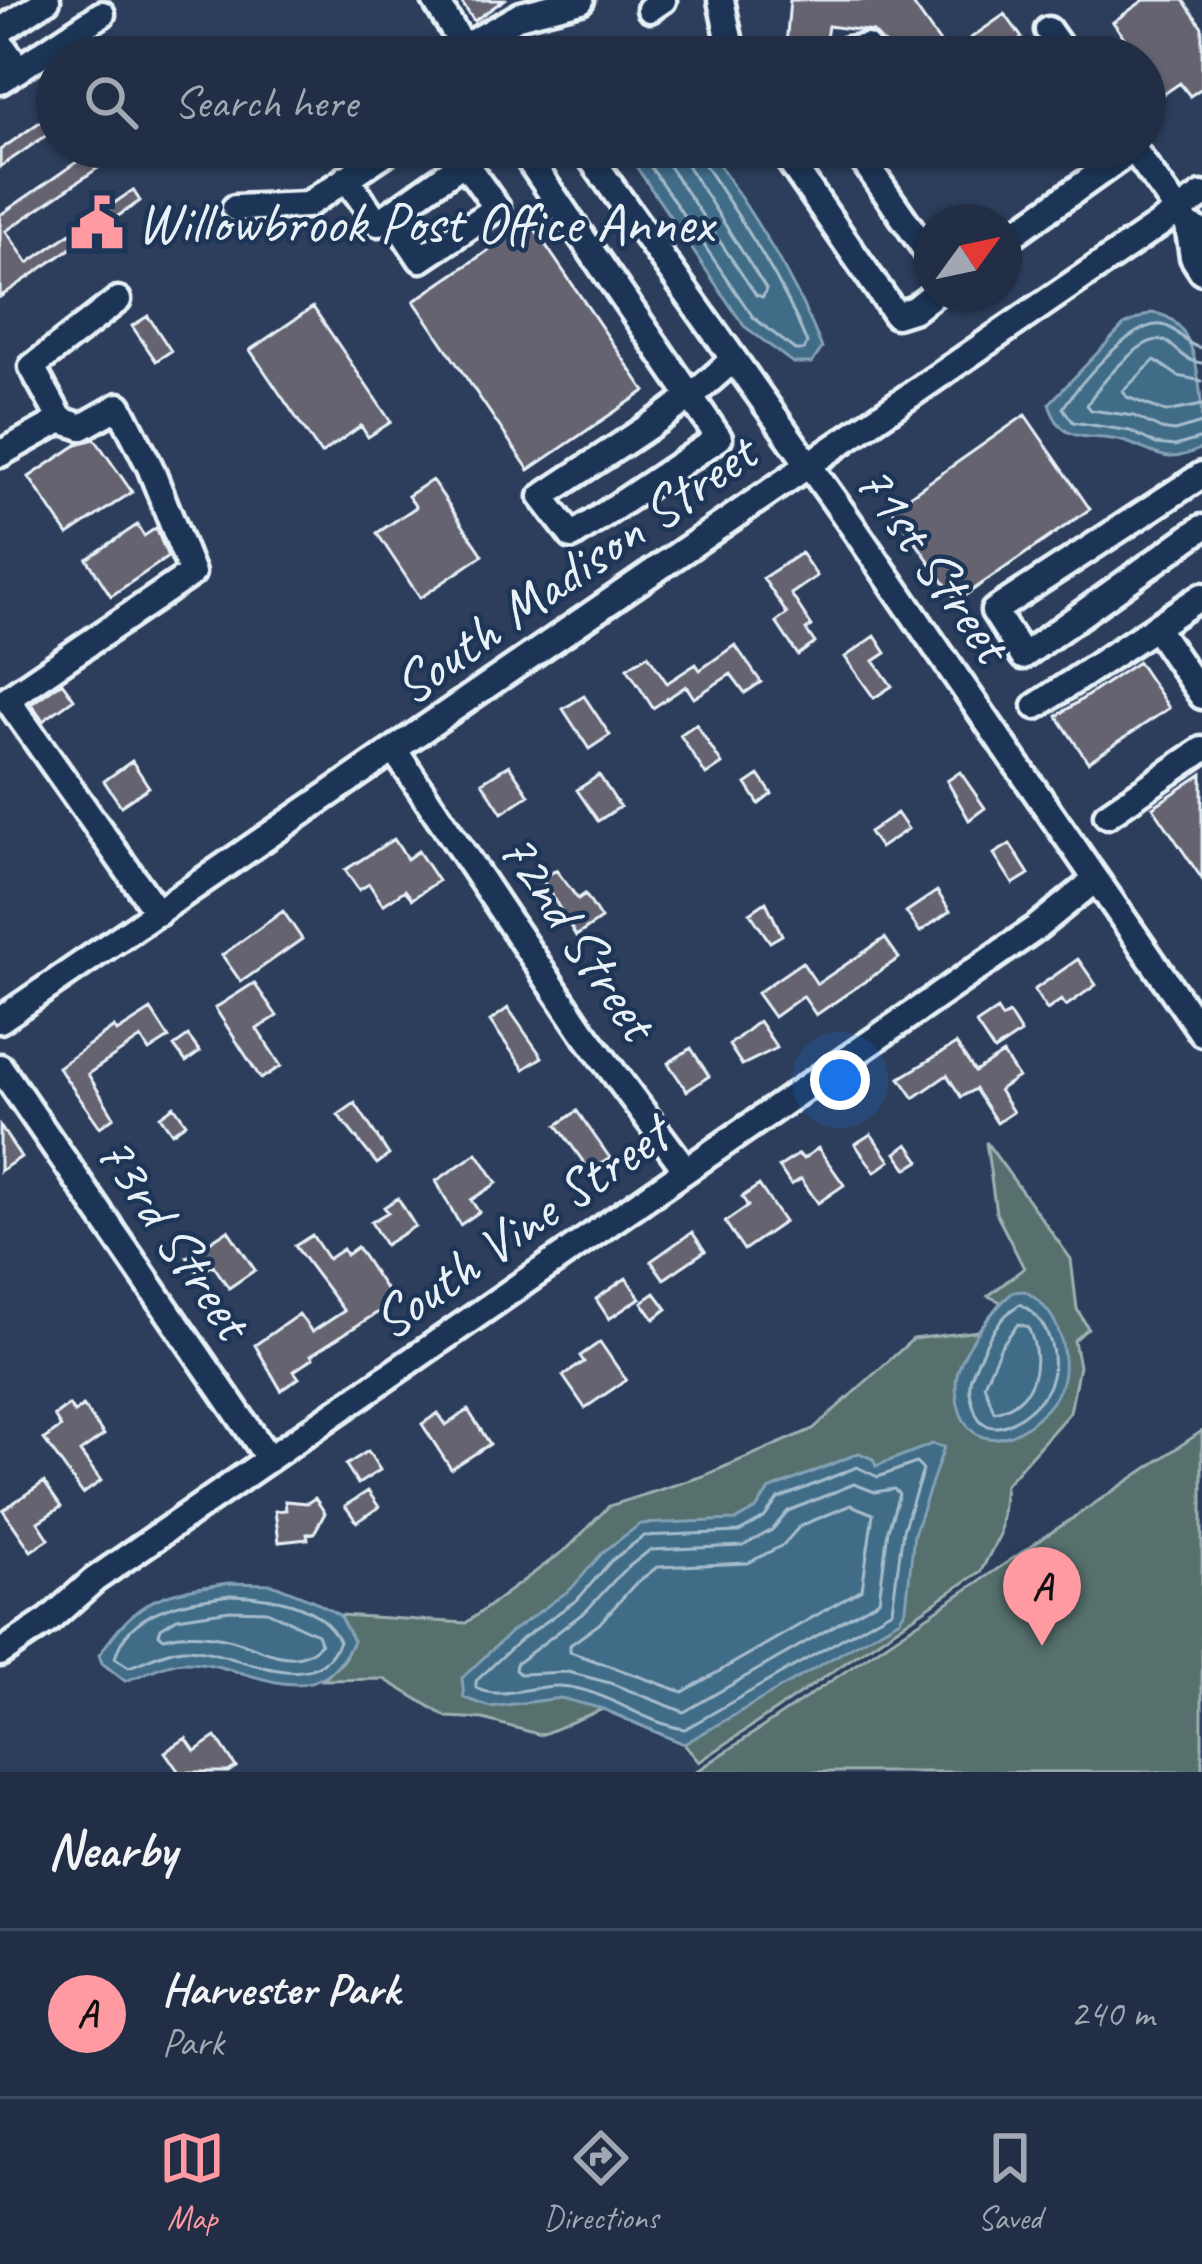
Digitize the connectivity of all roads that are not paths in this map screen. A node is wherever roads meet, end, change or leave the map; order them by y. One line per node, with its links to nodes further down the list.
1 (47, 0): 7 (street)
2 (435, 0): 9 (street)
3 (581, 0): 10 (street)
4 (721, 0): 11 (street)
5 (102, 14): 8 (street)
6 (1048, 30): 12 (street)
7 (0, 31)
8 (68, 36)
9 (458, 36)
10 (489, 36)
11 (729, 36)
12 (1052, 36)
13 (0, 43): 15 (street)
14 (36, 57): 15 (street)
15 (9, 75)
16 (361, 168): 25 (street)
17 (456, 168): 28 (street)
18 (468, 168): 28 (street)
19 (534, 168): 36 (street)
20 (598, 168): 35 (street, 71st Street)
21 (798, 168): 34 (street)
22 (869, 168): 31 (street)
23 (1105, 168): 30 (street)
24 (1148, 168): 29 (street)
25 (346, 178): 27 (street); 28 (street)
26 (1202, 195): 29 (street, South Madison Street)
27 (235, 208)
28 (391, 214)
29 (1189, 223): 32 (street); 39 (street, South Madison Street)
30 (1022, 228)
31 (914, 233)
32 (1202, 271)
33 (118, 300): 37 (street)
34 (914, 309)
35 (732, 360): 36 (street); 39 (street, 71st Street)
36 (689, 395): 36 (street)
37 (62, 420): 38 (street); 45 (street)
38 (0, 454)
39 (807, 466): 48 (street, South Madison Street); 50 (street, 71st Street)
40 (1202, 476): 41 (street)
41 (1202, 528)
42 (1202, 596): 43 (street)
43 (1155, 627): 44 (street); 46 (street)
44 (1202, 696)
45 (2, 697): 51 (street)
46 (1036, 706)
47 (1202, 749): 49 (street)
48 (395, 751): 51 (street, South Madison Street); 55 (street, 72nd Street)
49 (1107, 815)
50 (1095, 880): 53 (street, 71st Street); 55 (street, South Vine Street)
51 (158, 914): 52 (street, South Madison Street)
52 (0, 1020)
53 (1202, 1033)
54 (0, 1067): 56 (street, 73rd Street)
55 (686, 1170): 56 (street, South Vine Street)
56 (269, 1460): 57 (street, South Vine Street)
57 (0, 1653)

